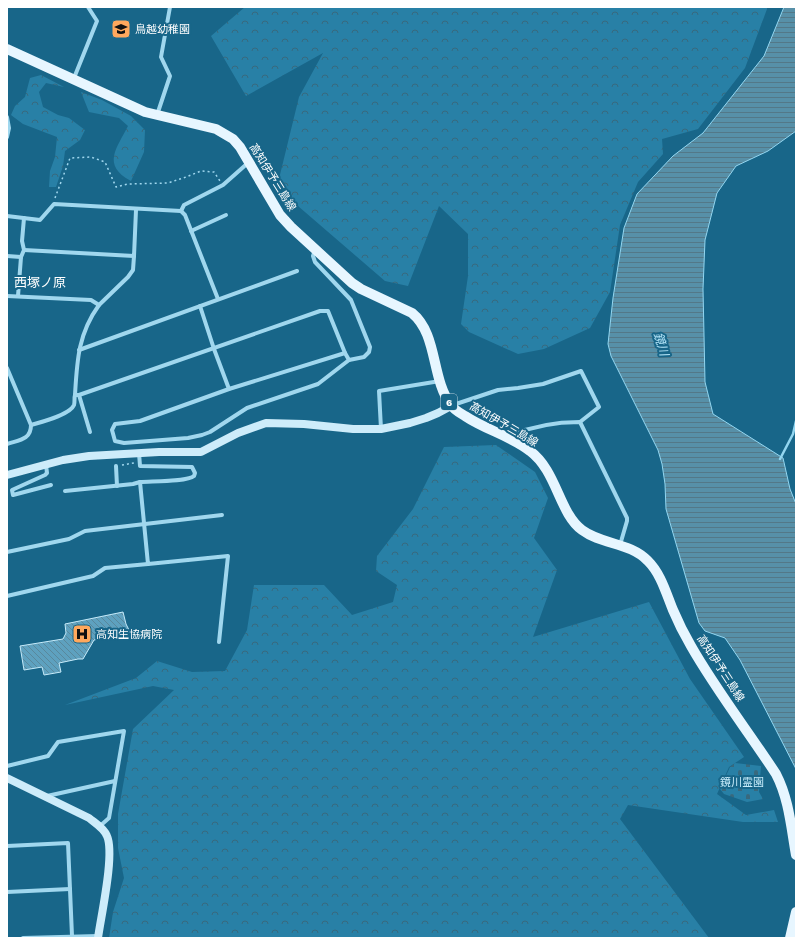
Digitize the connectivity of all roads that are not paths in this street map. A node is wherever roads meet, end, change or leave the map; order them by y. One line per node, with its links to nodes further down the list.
1 (88, 7): 4 (street)
2 (170, 7): 5 (street)
3 (7, 49): 4 (main road, 高知伊予三島線 / 6)
4 (74, 79): 5 (main road, 高知伊予三島線 / 6)
5 (156, 115): 8 (main road, 高知伊予三島線 / 6)
6 (7, 117): 7 (street)
7 (7, 137)
8 (249, 161): 10 (street); 16 (main road, 高知伊予三島線 / 6)
9 (136, 210): 10 (street); 13 (street); 18 (street)
10 (181, 211): 14 (street)
11 (226, 215): 14 (street)
12 (7, 216): 13 (street)
13 (24, 218): 15 (street)
14 (191, 231): 23 (street)
15 (24, 250): 18 (street); 19 (street)
16 (315, 250): 29 (street); 31 (main road, 高知伊予三島線 / 6)
17 (7, 256): 19 (street)
18 (134, 256): 24 (street)
19 (21, 257): 22 (street)
20 (297, 271): 23 (street)
21 (7, 296): 22 (street)
22 (18, 296): 24 (street)
23 (218, 299): 25 (street)
24 (99, 305): 27 (street)
25 (200, 306): 26 (street); 27 (street)
26 (214, 349): 28 (street); 32 (street); 33 (street)
27 (79, 350): 33 (street)
28 (344, 353): 29 (street); 32 (street)
29 (349, 360): 32 (street)
30 (7, 368): 36 (street)
31 (440, 380): 34 (main road, 高知伊予三島線 / 6); 37 (street)
32 (229, 388)
33 (77, 395): 36 (street); 38 (street)
34 (451, 406): 35 (street); 37 (street); 39 (main road, 高知伊予三島線 / 6)
35 (580, 422): 39 (street); 51 (street)
36 (31, 425): 40 (street)
37 (381, 429): 41 (street)
38 (90, 432)
39 (505, 437): 51 (main road, 高知伊予三島線 / 6)
40 (7, 444)
41 (139, 453): 42 (street); 45 (street)
42 (46, 465): 44 (street); 46 (street)
43 (116, 466): 47 (street)
44 (7, 475)
45 (140, 482): 47 (street); 50 (street)
46 (51, 485)
47 (117, 486): 48 (street)
48 (65, 491)
49 (222, 515): 50 (street)
50 (143, 524): 52 (street); 53 (street)
51 (620, 545): 62 (main road, 高知伊予三島線 / 6)
52 (7, 552)
53 (148, 564): 54 (street); 55 (street)
54 (7, 596)
55 (220, 642)
56 (7, 766): 58 (street)
57 (7, 778): 59 (street)
58 (115, 782): 59 (street); 60 (street)
59 (44, 796): 60 (street)
60 (99, 826): 67 (street)
61 (7, 846): 63 (street)
62 (796, 855)
63 (70, 889): 64 (street); 66 (street)
64 (7, 892)
65 (796, 912): 69 (main road)
66 (72, 936): 67 (street); 68 (street)
67 (98, 937)
68 (23, 938)
69 (790, 938)

